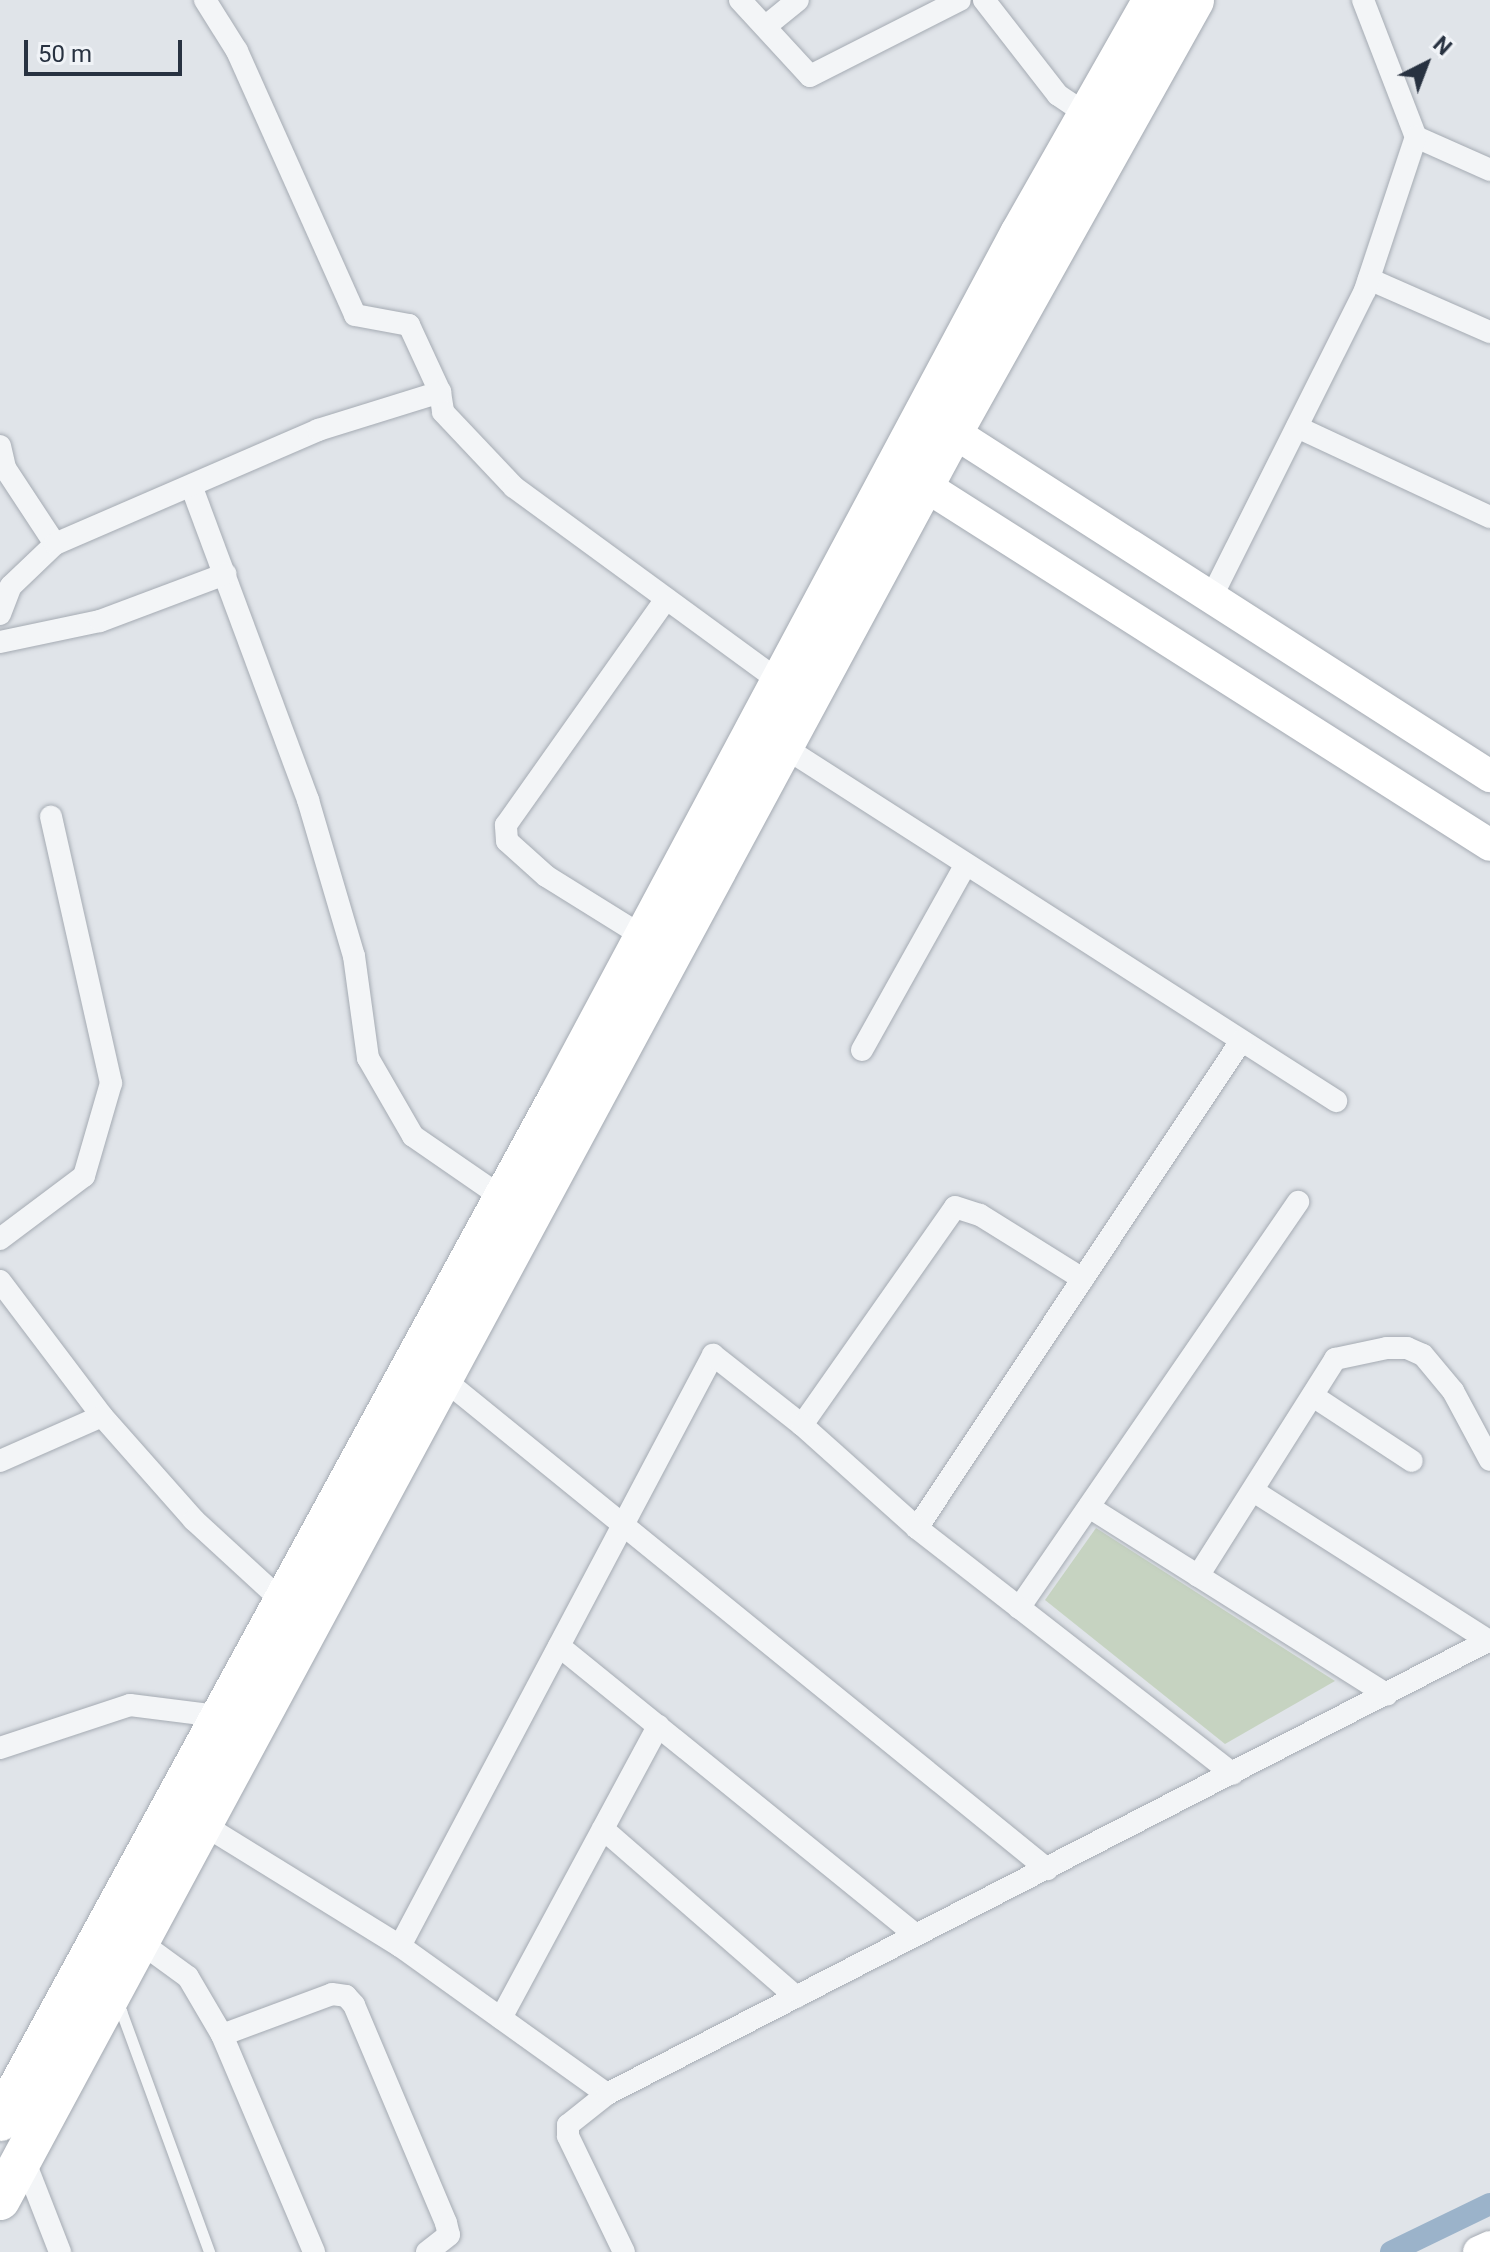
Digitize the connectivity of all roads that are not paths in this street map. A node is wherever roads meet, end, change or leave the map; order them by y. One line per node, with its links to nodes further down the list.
1 (205, 0): 15 (street)
2 (740, 0): 9 (street)
3 (798, 0): 9 (street)
4 (960, 0): 9 (street)
5 (984, 0): 10 (street)
6 (1153, 0): 10 (highway)
7 (1194, 0): 16 (highway)
8 (1363, 0): 11 (street)
9 (766, 26)
10 (1088, 115): 16 (highway)
11 (1416, 137): 12 (street); 13 (street)
12 (1490, 170)
13 (1369, 279): 14 (street); 17 (street)
14 (1490, 332)
15 (440, 392): 21 (street); 26 (street)
16 (939, 422): 20 (highway); 25 (street)
17 (1297, 427): 22 (street); 25 (street)
18 (0, 446): 19 (street)
19 (3, 469): 23 (street)
20 (910, 476): 29 (highway); 30 (highway); 33 (street)
21 (192, 488): 23 (street); 24 (street)
22 (1490, 517)
23 (55, 544): 27 (street)
24 (225, 574): 28 (street); 39 (street)
25 (1212, 596): 31 (street)
26 (666, 599): 29 (street); 35 (street)
27 (0, 614)
28 (0, 640)
29 (780, 682): 35 (highway)
30 (784, 747): 34 (street); 44 (highway)
31 (1490, 776)
32 (51, 817): 41 (street)
33 (1490, 845)
34 (965, 866): 36 (street); 37 (street)
35 (644, 937): 39 (highway)
36 (1241, 1041): 38 (street); 42 (street)
37 (862, 1050)
38 (1336, 1101)
39 (503, 1198): 56 (highway)
40 (1298, 1202): 52 (street)
41 (0, 1239)
42 (1083, 1279): 47 (street); 54 (street)
43 (0, 1281): 46 (street)
44 (441, 1377): 53 (street); 65 (highway)
45 (1313, 1396): 48 (street); 50 (street); 51 (street)
46 (102, 1416): 49 (street); 56 (street)
47 (802, 1425): 53 (street); 54 (street)
48 (1490, 1460)
49 (0, 1461)
50 (1412, 1461)
51 (1255, 1492): 55 (street); 58 (street)
52 (1089, 1507): 55 (street); 57 (street)
53 (623, 1525): 59 (street); 67 (street)
54 (917, 1528): 57 (street)
55 (1198, 1576): 60 (street)
56 (282, 1601): 61 (highway)
57 (1019, 1608): 64 (street)
58 (1489, 1641): 60 (street)
59 (559, 1646): 62 (street); 70 (street)
60 (1387, 1695): 64 (street)
61 (217, 1716): 63 (street); 76 (highway)
62 (658, 1726): 66 (street); 68 (street)
63 (0, 1748)
64 (1233, 1774): 67 (street)
65 (204, 1825): 69 (highway); 70 (street)
66 (603, 1829): 71 (street); 73 (street)
67 (1047, 1869): 68 (street)
68 (916, 1935): 71 (street)
69 (140, 1942): 72 (highway); 74 (street)
70 (400, 1946): 73 (street)
71 (796, 1997): 75 (street)
72 (106, 2004): 77 (highway); 81 (lane)
73 (501, 2018): 75 (street)
74 (222, 2035): 82 (street); 83 (street)
75 (607, 2094): 84 (street)
76 (0, 2121)
77 (23, 2157): 78 (highway); 80 (street)
78 (0, 2200)
79 (1490, 2247): 85 (street)
80 (60, 2252)
81 (209, 2252)
82 (314, 2252)
83 (427, 2252)
84 (624, 2252)
85 (1479, 2252)

